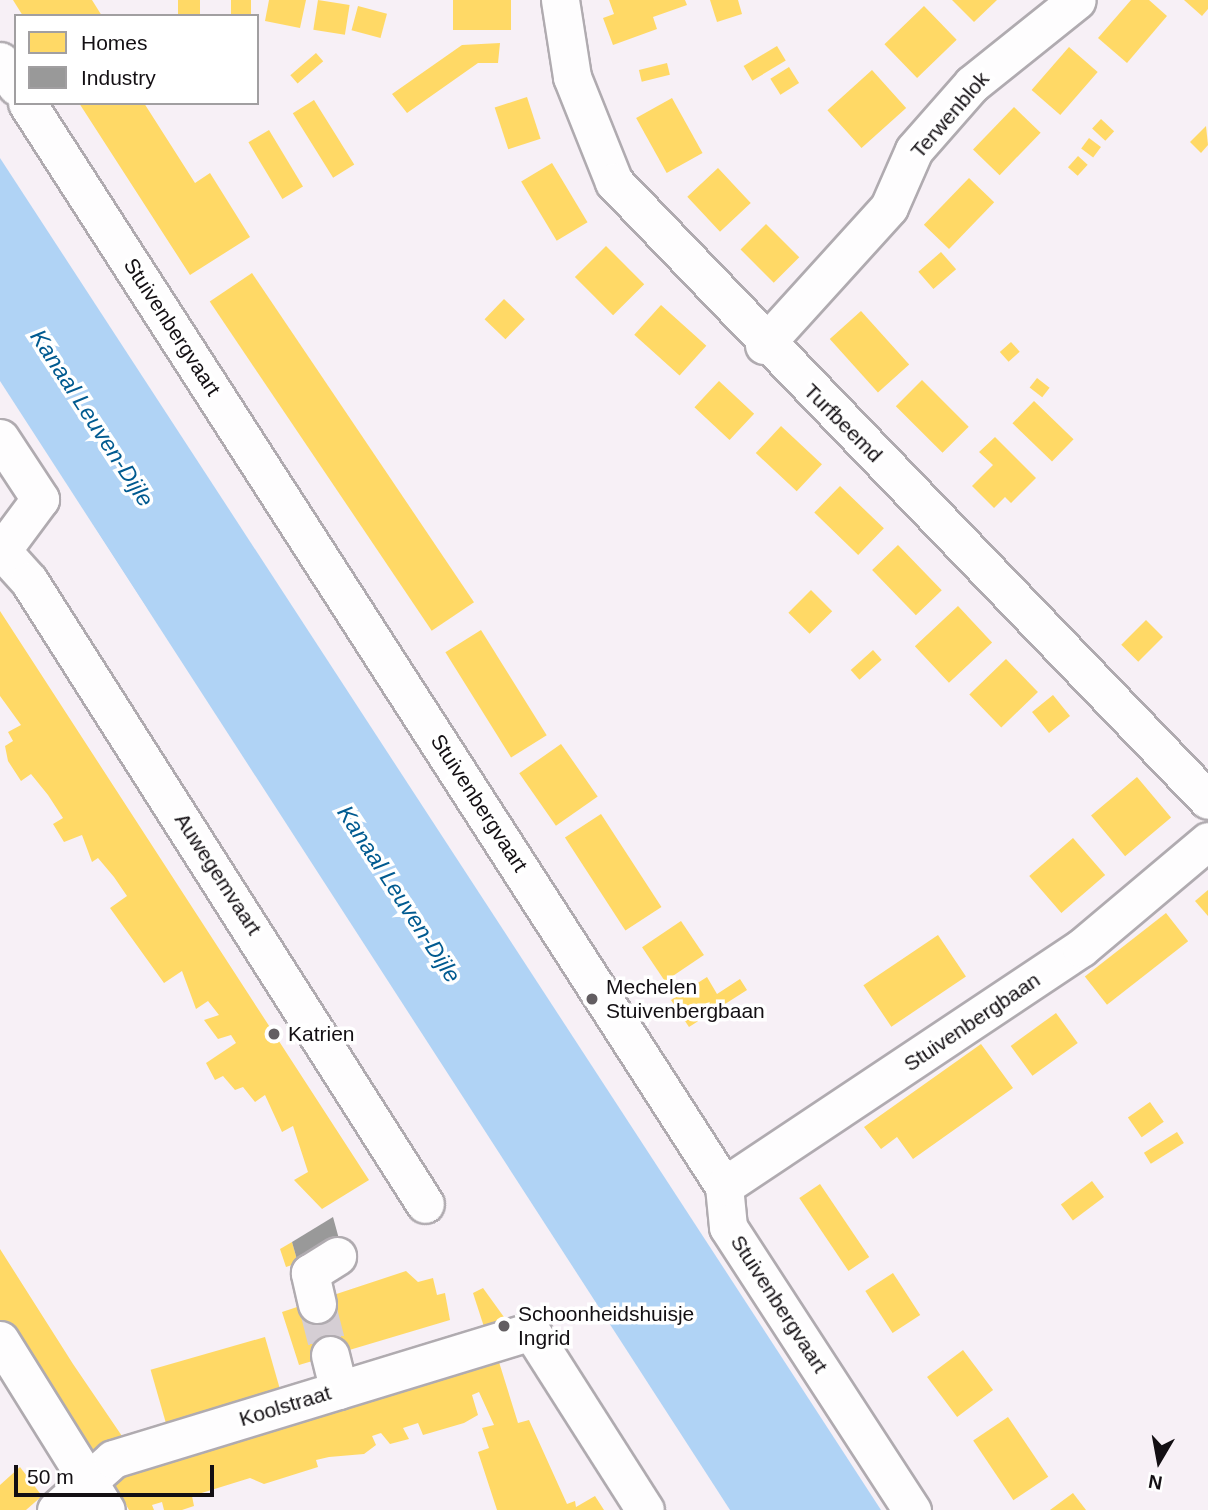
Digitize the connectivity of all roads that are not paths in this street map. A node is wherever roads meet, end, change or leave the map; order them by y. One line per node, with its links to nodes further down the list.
1 (560, 0): 6 (street, Turfbeemd)
2 (1077, 0): 6 (street, Terwenblok)
3 (0, 61): 4 (street)
4 (14, 83)
5 (28, 105): 11 (street, Stuivenbergvaart)
6 (764, 345): 9 (street, Turfbeemd)
7 (0, 438): 8 (street)
8 (1, 552): 12 (street, Auwegemvaart)
9 (1208, 800)
10 (1208, 841): 11 (street, Stuivenbergbaan)
11 (724, 1186): 19 (street, Stuivenbergvaart)
12 (425, 1204)
13 (337, 1256): 14 (street)
14 (317, 1304)
15 (0, 1340): 16 (street)
16 (98, 1494): 17 (street, Koolstraat); 18 (street, Koolstraat)
17 (56, 1510)
18 (645, 1510)
19 (912, 1510)

